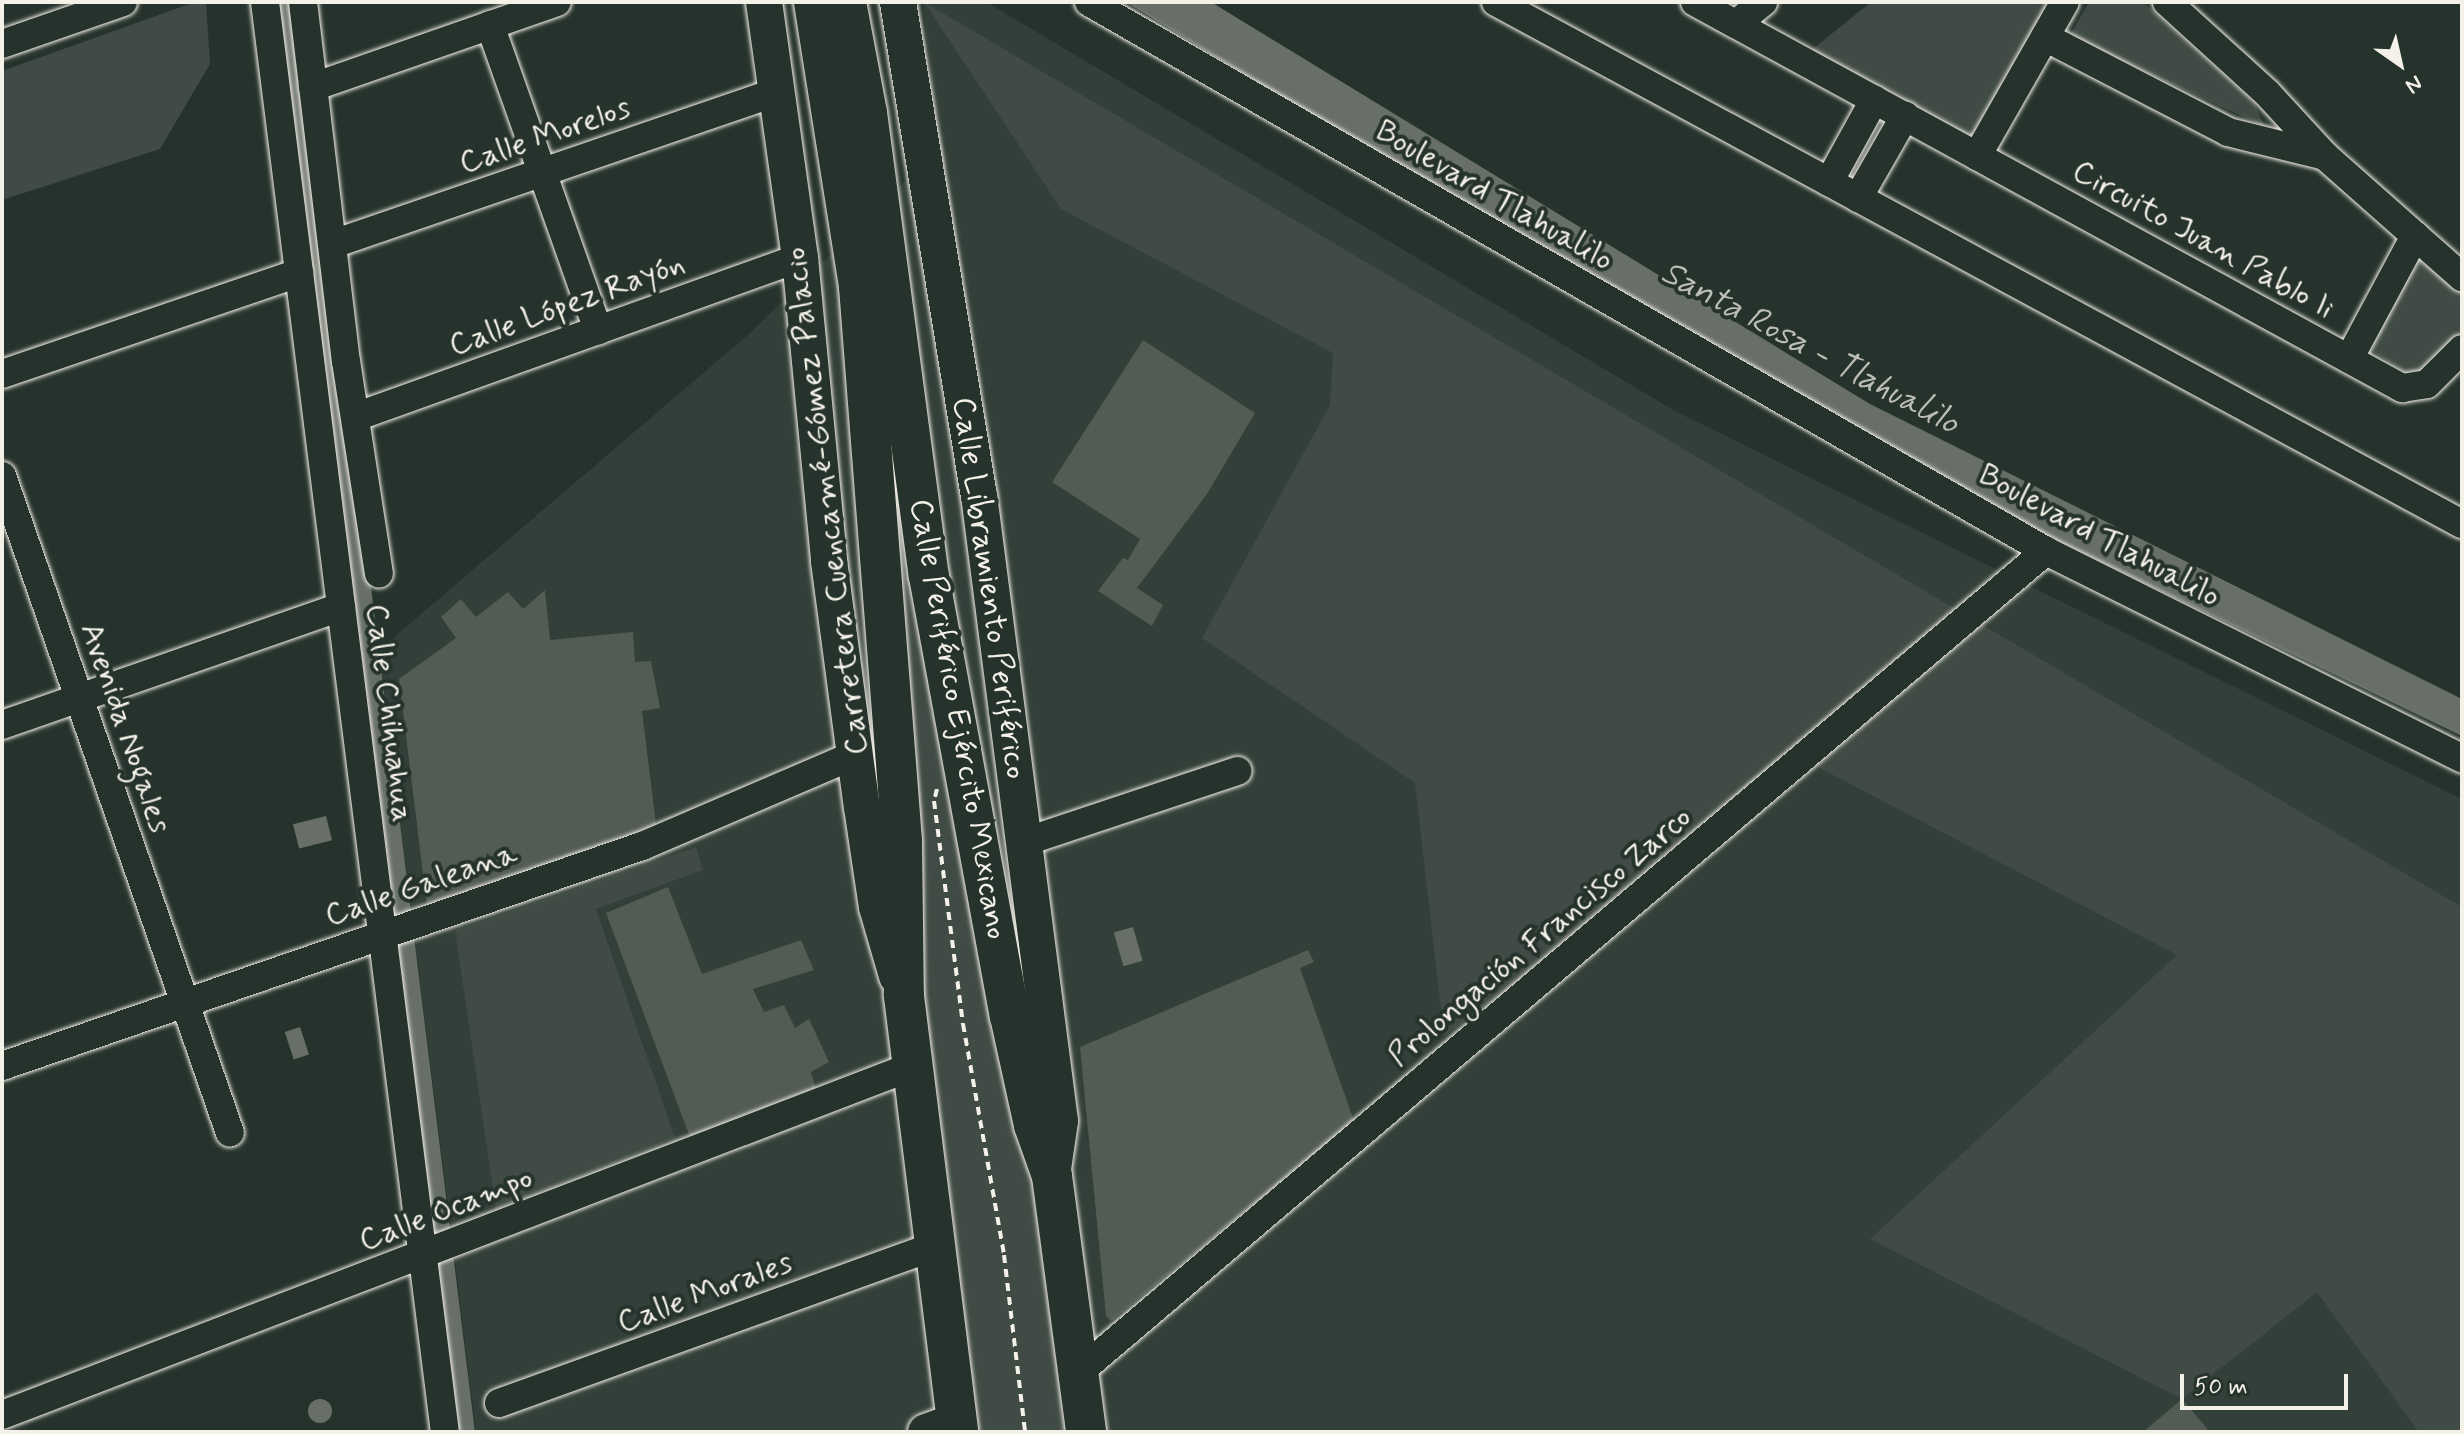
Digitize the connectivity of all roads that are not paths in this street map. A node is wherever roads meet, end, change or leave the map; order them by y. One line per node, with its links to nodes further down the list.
1 (123, 2): 18 (street)
2 (265, 2): 31 (street, Calle Chihuahua)
3 (303, 2): 19 (street)
4 (557, 2): 16 (street)
5 (764, 2): 20 (main road, Carretera Cuencamé-Gómez Palacio)
6 (814, 2): 51 (highway, Calle Periférico Ejército Mexicano)
7 (846, 2): 56 (highway, Calle Periférico Ejército Mexicano)
8 (898, 2): 49 (main road, Calle Libramiento Periférico)
9 (1089, 2): 41 (street, Boulevard Tlahualilo)
10 (1496, 2): 26 (street)
11 (1695, 2): 15 (street, Circuito Juan Pablo Ii)
12 (1763, 2): 15 (street)
13 (2065, 2): 17 (street)
14 (2167, 2): 24 (street)
15 (1736, 24): 21 (street, Circuito Juan Pablo Ii)
16 (490, 25): 19 (street); 25 (street)
17 (2045, 37): 23 (street); 24 (street)
18 (2, 44)
19 (313, 87): 29 (street)
20 (779, 91): 25 (street, Calle Morelos); 30 (main road, Carretera Cuencamé-Gómez Palacio)
21 (1874, 100): 22 (street, Circuito Juan Pablo Ii); 26 (street)
22 (1905, 116): 23 (street, Circuito Juan Pablo Ii); 27 (street)
23 (1977, 156): 35 (street, Circuito Juan Pablo Ii)
24 (2325, 156): 28 (street)
25 (542, 173): 29 (street, Calle Morelos); 33 (street)
26 (1829, 182): 27 (street)
27 (1858, 198): 40 (street)
28 (2415, 236): 32 (street); 35 (street)
29 (333, 244): 37 (street)
30 (800, 258): 33 (street, Calle López Rayón); 46 (main road, Carretera Cuencamé-Gómez Palacio)
31 (299, 273): 36 (street); 43 (street, Calle Chihuahua)
32 (2462, 277)
33 (598, 330): 37 (street, Calle López Rayón)
34 (2462, 349): 35 (street, Circuito Juan Pablo Ii)
35 (2349, 359)
36 (2, 374)
37 (358, 416): 42 (street)
38 (2, 476): 44 (street, Avenida Nogales)
39 (2462, 495): 40 (street)
40 (2451, 519)
41 (2046, 551): 47 (street, Boulevard Tlahualilo); 59 (street, Prolongación Francisco Zarco)
42 (379, 573)
43 (341, 607): 44 (street); 50 (street, Calle Chihuahua)
44 (79, 698): 45 (street); 52 (street, Avenida Nogales)
45 (2, 725)
46 (857, 754): 50 (street, Calle Galeana); 51 (main road, Carretera Cuencamé-Gómez Palacio)
47 (2462, 758)
48 (1238, 771): 49 (street)
49 (1024, 842): 56 (main road, Calle Libramiento Periférico)
50 (388, 931): 52 (street, Calle Galeana); 58 (street, Calle Chihuahua)
51 (904, 996): 54 (highway, Calle Periférico Ejército Mexicano)
52 (185, 1002): 53 (street, Calle Galeana); 55 (street, Avenida Nogales)
53 (2, 1066)
54 (913, 1066): 57 (highway, Calle Periférico Ejército Mexicano); 58 (street, Calle Ocampo)
55 (230, 1133)
56 (1052, 1176): 59 (highway, Calle Periférico Ejército Mexicano)
57 (934, 1246): 60 (street, Calle Morales); 62 (highway, Calle Periférico Ejército Mexicano)
58 (428, 1254): 61 (street, Calle Ocampo); 63 (street, Calle Chihuahua)
59 (1078, 1373): 64 (highway, Calle Periférico Ejército Mexicano)
60 (499, 1403)
61 (2, 1415)
62 (947, 1428)
63 (445, 1432)
64 (1086, 1432)

